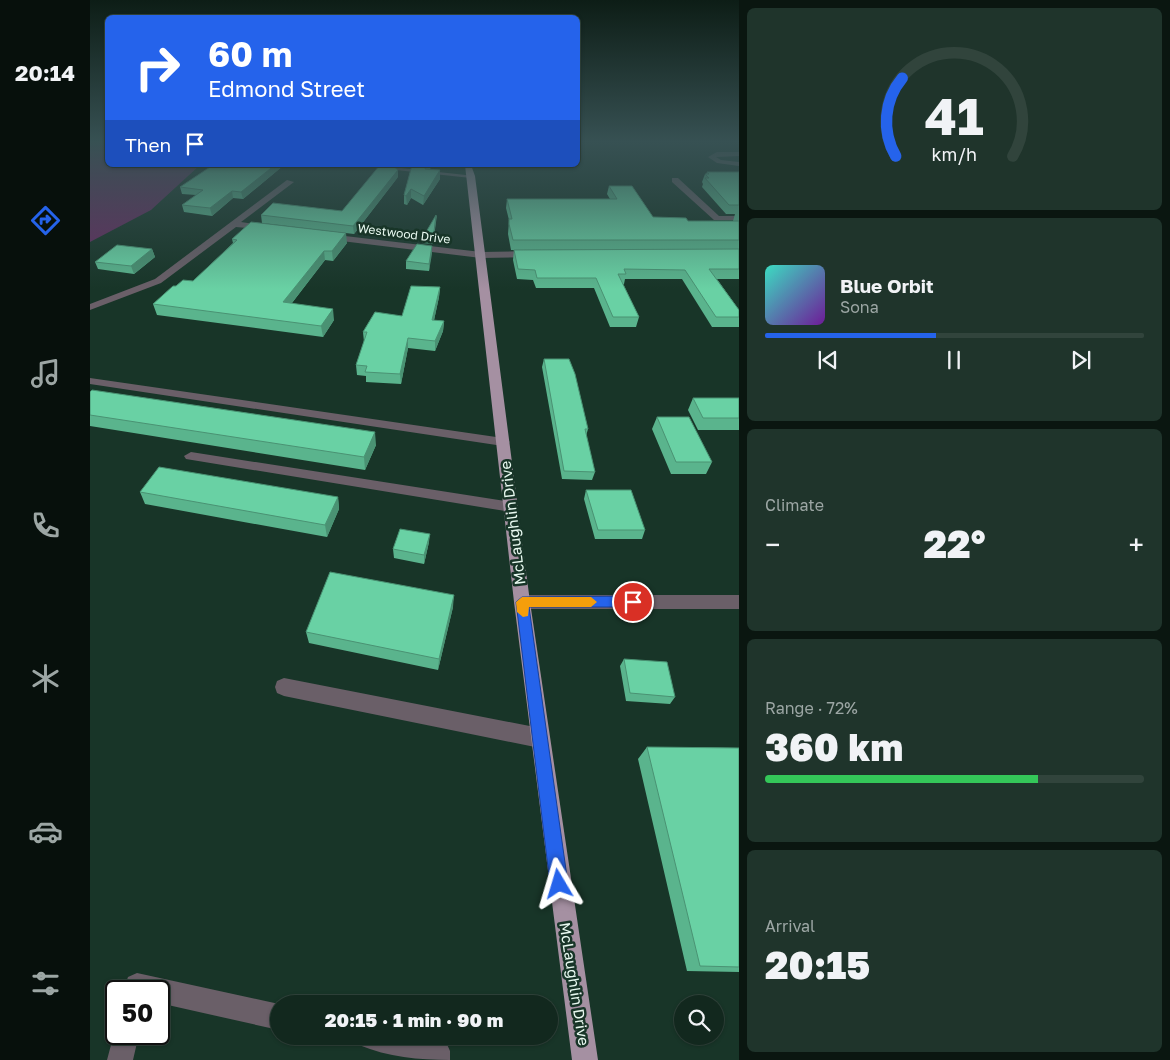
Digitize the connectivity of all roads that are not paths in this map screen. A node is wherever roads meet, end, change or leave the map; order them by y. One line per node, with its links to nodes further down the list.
1 (279, 190): 5 (street)
2 (473, 190): 9 (main road, McLaughlin Drive)
3 (687, 190): 4 (street)
4 (739, 218)
5 (235, 224): 6 (street); 10 (street)
6 (272, 229)
7 (319, 236): 9 (street, Westwood Drive)
8 (549, 254): 9 (street, Westwood Drive)
9 (481, 255): 12 (main road, McLaughlin Drive)
10 (90, 307)
11 (90, 380): 12 (street)
12 (503, 442): 14 (main road, McLaughlin Drive)
13 (191, 456): 14 (street)
14 (511, 507): 15 (main road, McLaughlin Drive)
15 (522, 602): 16 (street); 18 (main road, McLaughlin Drive)
16 (739, 602)
17 (284, 687): 18 (street)
18 (540, 738): 25 (main road, McLaughlin Drive)
19 (170, 993): 20 (street)
20 (270, 1015)
21 (123, 1045): 23 (street)
22 (409, 1045): 24 (street)
23 (120, 1060)
24 (437, 1060)
25 (586, 1060)

